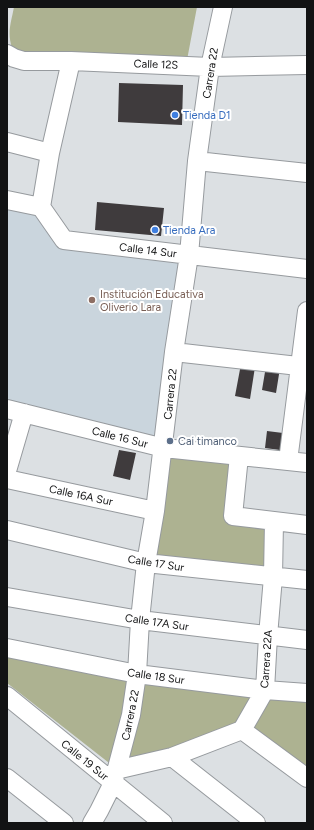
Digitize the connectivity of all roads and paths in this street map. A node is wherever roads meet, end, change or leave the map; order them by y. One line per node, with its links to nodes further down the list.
1 (223, 7): 5 (street, Carrera 22)
2 (7, 54): 3 (street, Calle 12S)
3 (71, 61): 5 (street, Calle 12S); 7 (street)
4 (307, 65): 5 (street, Calle 12S)
5 (210, 67): 8 (street, Carrera 22)
6 (7, 142): 7 (street)
7 (50, 153): 11 (street)
8 (197, 161): 9 (street); 12 (street, Carrera 22)
9 (307, 172)
10 (7, 200): 11 (street)
11 (41, 207): 12 (street, Calle 14 Sur)
12 (189, 255): 13 (street, Calle 14 Sur); 15 (street, Carrera 22)
13 (307, 269)
14 (307, 311): 16 (street)
15 (174, 352): 16 (street); 19 (street, Carrera 22)
16 (303, 366): 21 (street)
17 (7, 409): 18 (street, Calle 16 Sur)
18 (24, 413): 19 (street, Calle 16 Sur); 23 (street)
19 (164, 448): 20 (street, Calle 16 Sur); 25 (street, Carrera 22)
20 (239, 456): 21 (street, Calle 16 Sur); 26 (street)
21 (288, 461): 22 (street, Calle 16 Sur)
22 (307, 463)
23 (7, 471)
24 (7, 479): 25 (street, Calle 16A Sur)
25 (155, 511): 29 (street, Carrera 22)
26 (274, 522): 27 (street); 30 (street, Carrera 22A)
27 (307, 525)
28 (7, 530): 29 (street, Calle 17 Sur)
29 (146, 563): 30 (street, Calle 17 Sur); 33 (street, Carrera 22)
30 (272, 577): 31 (street, Calle 17 Sur); 34 (street, Carrera 22A)
31 (307, 580)
32 (7, 596): 33 (street, Calle 17A Sur)
33 (140, 620): 34 (street, Calle 17A Sur); 37 (street, Carrera 22)
34 (268, 636): 35 (street, Calle 17A Sur); 38 (street, Carrera 22A)
35 (307, 640)
36 (7, 648): 37 (street, Calle 18 Sur)
37 (137, 674): 38 (street, Calle 18 Sur); 43 (street, Carrera 22)
38 (265, 690): 39 (street, Calle 18 Sur); 41 (street, Carrera 22A)
39 (307, 693)
40 (7, 696): 43 (street, Calle 19 Sur)
41 (242, 730): 42 (street); 45 (street)
42 (172, 757): 43 (street); 49 (street)
43 (114, 777): 47 (street, Carrera 22); 48 (street, Calle 19 Sur)
44 (7, 778): 46 (street)
45 (307, 778)
46 (64, 823)
47 (92, 823)
48 (163, 823)
49 (256, 823)

